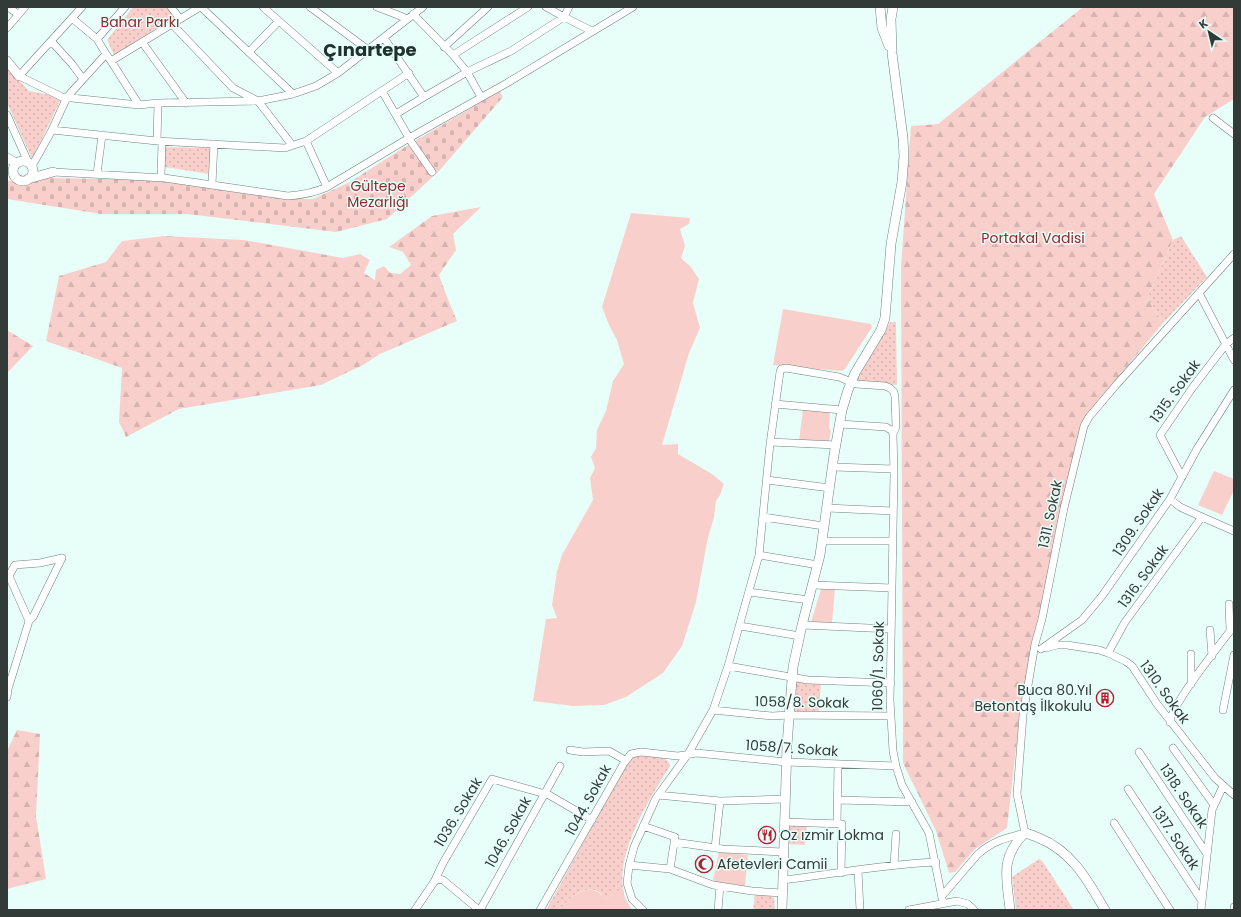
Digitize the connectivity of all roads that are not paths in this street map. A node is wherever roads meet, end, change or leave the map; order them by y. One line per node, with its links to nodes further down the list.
1 (8, 7): 20 (street)
2 (25, 7): 20 (street)
3 (82, 7): 23 (street)
4 (125, 7): 31 (street)
5 (171, 7): 24 (street)
6 (201, 7): 24 (street); 36 (street)
7 (263, 7): 25 (street)
8 (310, 7): 35 (street)
9 (377, 7): 19 (street)
10 (423, 7): 21 (street)
11 (488, 7): 34 (street)
12 (528, 7): 39 (street)
13 (546, 7): 22 (street)
14 (569, 7): 22 (street)
15 (624, 7): 27 (street)
16 (633, 7): 27 (street)
17 (880, 7): 37 (main road)
18 (893, 7): 37 (main road)
19 (399, 11): 21 (street)
20 (18, 14): 28 (street)
21 (410, 17): 30 (street); 34 (street)
22 (564, 17): 29 (street); 42 (street)
23 (73, 19): 31 (street); 32 (street)
24 (180, 19): 26 (street)
25 (279, 21): 36 (street); 43 (street)
26 (172, 24): 33 (street); 52 (street)
27 (606, 24): 29 (street)
28 (7, 28)
29 (592, 31): 51 (street)
30 (384, 38): 35 (street); 44 (street)
31 (97, 39): 38 (street)
32 (51, 42): 45 (street); 46 (street)
33 (142, 42): 41 (street); 54 (street)
34 (444, 47): 39 (street)
35 (367, 49): 43 (street)
36 (249, 52): 48 (street)
37 (892, 53): 83 (main road)
38 (106, 54): 41 (street); 46 (street)
39 (453, 55): 42 (street)
40 (7, 61): 45 (main road)
41 (111, 61): 55 (street)
42 (467, 72): 50 (street); 51 (street)
43 (338, 73): 48 (street)
44 (409, 73): 47 (street); 50 (street)
45 (19, 76): 49 (street)
46 (83, 79): 49 (street)
47 (382, 91): 56 (street); 64 (street)
48 (293, 94): 52 (street)
49 (67, 97): 55 (street); 59 (street)
50 (424, 97): 56 (street)
51 (481, 97): 62 (street)
52 (258, 101): 54 (street); 66 (street)
53 (158, 103): 54 (street); 55 (street); 63 (street)
54 (186, 103)
55 (140, 105)
56 (396, 114): 62 (street)
57 (7, 115): 69 (street)
58 (1213, 118): 60 (street)
59 (52, 130): 61 (street); 69 (street)
60 (1234, 134)
61 (102, 135): 63 (street); 72 (street)
62 (409, 138): 71 (street); 77 (street)
63 (160, 141): 65 (street); 74 (street)
64 (306, 141): 66 (street); 77 (street)
65 (214, 144): 66 (street); 76 (street)
66 (292, 145)
67 (7, 158): 68 (main road)
68 (16, 163): 69 (main road); 73 (main road)
69 (31, 166): 70 (main road); 75 (main road)
70 (53, 172): 72 (street); 75 (main road)
71 (432, 172)
72 (97, 174): 74 (street)
73 (10, 176): 75 (main road)
74 (162, 178): 76 (street)
75 (28, 179)
76 (212, 184): 77 (street)
77 (327, 187)
78 (1234, 254): 79 (street, 1311. Sokak)
79 (1199, 293): 81 (street); 124 (street, 1311. Sokak)
80 (1234, 338): 81 (street)
81 (1226, 344): 82 (street); 93 (street, 1315. Sokak)
82 (1234, 360)
83 (852, 381): 85 (street); 86 (main road); 88 (street, 1060/1. Sokak)
84 (1234, 390): 93 (street, 1309. Sokak)
85 (775, 404): 86 (street); 89 (street)
86 (842, 410): 87 (main road)
87 (840, 424): 88 (street); 90 (main road)
88 (893, 434): 92 (street, 1060/1. Sokak)
89 (770, 442): 90 (street); 94 (street)
90 (836, 445): 91 (main road)
91 (833, 467): 92 (street); 95 (main road)
92 (894, 469): 98 (street, 1060/1. Sokak)
93 (1182, 477): 96 (street, 1309. Sokak)
94 (767, 480): 95 (street); 99 (street)
95 (830, 488): 97 (main road)
96 (1170, 499): 100 (street); 119 (street, 1309. Sokak)
97 (827, 508): 98 (street); 101 (main road)
98 (893, 511): 104 (street, 1060/1. Sokak)
99 (763, 517): 101 (street); 105 (street)
100 (1202, 517): 102 (street); 120 (street, 1316. Sokak)
101 (824, 526): 103 (main road)
102 (1234, 531)
103 (822, 541): 104 (street); 106 (main road)
104 (892, 541): 108 (street, 1060/1. Sokak)
105 (759, 555): 106 (street); 109 (street)
106 (818, 565): 107 (main road)
107 (813, 585): 108 (street); 110 (main road)
108 (892, 588): 116 (street, 1060/1. Sokak)
109 (749, 592): 110 (street); 114 (street)
110 (809, 600): 113 (main road)
111 (1229, 604): 115 (street)
112 (28, 621): 112 (street); 129 (street)
113 (802, 625): 116 (street); 118 (main road)
114 (740, 626): 118 (street); 125 (street)
115 (1232, 628): 123 (street)
116 (892, 629): 127 (street, 1060/1. Sokak)
117 (1210, 630): 123 (street)
118 (800, 636): 126 (main road)
119 (1041, 649): 120 (street, 1310. Sokak); 124 (street)
120 (1108, 652): 134 (street, 1310. Sokak)
121 (1191, 654): 128 (street)
122 (1234, 655): 131 (street)
123 (1212, 656): 128 (street)
124 (1032, 658): 159 (street, 1311. Sokak)
125 (728, 666): 126 (street); 130 (street)
126 (792, 677): 127 (street); 132 (main road)
127 (891, 683): 133 (street, 1060/1. Sokak)
128 (1191, 684): 134 (street)
129 (7, 697)
130 (713, 710): 132 (street, 1058/8. Sokak); 138 (street)
131 (1222, 710)
132 (789, 715): 133 (street, 1058/8. Sokak); 140 (main road)
133 (891, 716): 143 (street, 1060/1. Sokak)
134 (1170, 722): 144 (street, 1310. Sokak)
135 (1173, 748): 153 (street)
136 (570, 750): 139 (street)
137 (1139, 752): 164 (street, 1318. Sokak)
138 (688, 754): 139 (street, 1044. Sokak); 140 (street, 1058/7. Sokak); 147 (street)
139 (625, 760): 154 (street, 1044. Sokak)
140 (786, 762): 141 (street, 1058/7. Sokak); 149 (main road)
141 (838, 764): 143 (street, 1058/7. Sokak); 150 (street)
142 (560, 766): 146 (street, 1046. Sokak)
143 (896, 766): 152 (street, 1060/1. Sokak)
144 (1223, 786): 148 (street, 1310. Sokak); 153 (street)
145 (1128, 789): 176 (street, 1317. Sokak)
146 (544, 794): 154 (street, 1036. Sokak); 172 (street, 1036. Sokak); 179 (street, 1046. Sokak)
147 (658, 795): 151 (street); 158 (street)
148 (1234, 795)
149 (785, 799): 151 (street); 155 (main road)
150 (838, 800): 152 (street); 157 (street)
151 (720, 801): 162 (street)
152 (912, 802): 165 (street, 1060/1. Sokak)
153 (1214, 805): 164 (street)
154 (592, 820): 180 (street, 1044. Sokak)
155 (784, 822): 157 (street); 163 (main road)
156 (1114, 823): 189 (street)
157 (837, 824): 170 (street)
158 (643, 826): 161 (street); 166 (street)
159 (1024, 833): 175 (street); 187 (main road); 188 (main road)
160 (896, 834): 167 (street)
161 (674, 842): 162 (street); 168 (street)
162 (715, 848): 163 (street)
163 (783, 852): 171 (main road)
164 (1207, 854): 176 (street)
165 (936, 862): 167 (street); 175 (street, 1060/1. Sokak)
166 (629, 864): 168 (street); 181 (street)
167 (894, 865): 169 (street)
168 (670, 869): 173 (street)
169 (858, 870): 170 (street); 184 (street)
170 (841, 873): 171 (street)
171 (783, 880): 174 (main road)
172 (434, 882): 178 (street, 1036. Sokak); 179 (street)
173 (720, 886): 174 (street); 182 (street)
174 (782, 892): 183 (main road)
175 (943, 899): 185 (street); 186 (street)
176 (1202, 906): 190 (street, 1317. Sokak)
177 (1234, 907): 191 (street)
178 (415, 910)
179 (479, 910)
180 (540, 910)
181 (643, 910)
182 (718, 910)
183 (782, 910)
184 (860, 910)
185 (909, 910)
186 (974, 910)
187 (1010, 910)
188 (1105, 910)
189 (1170, 910)
190 (1208, 910)
191 (1234, 910)

